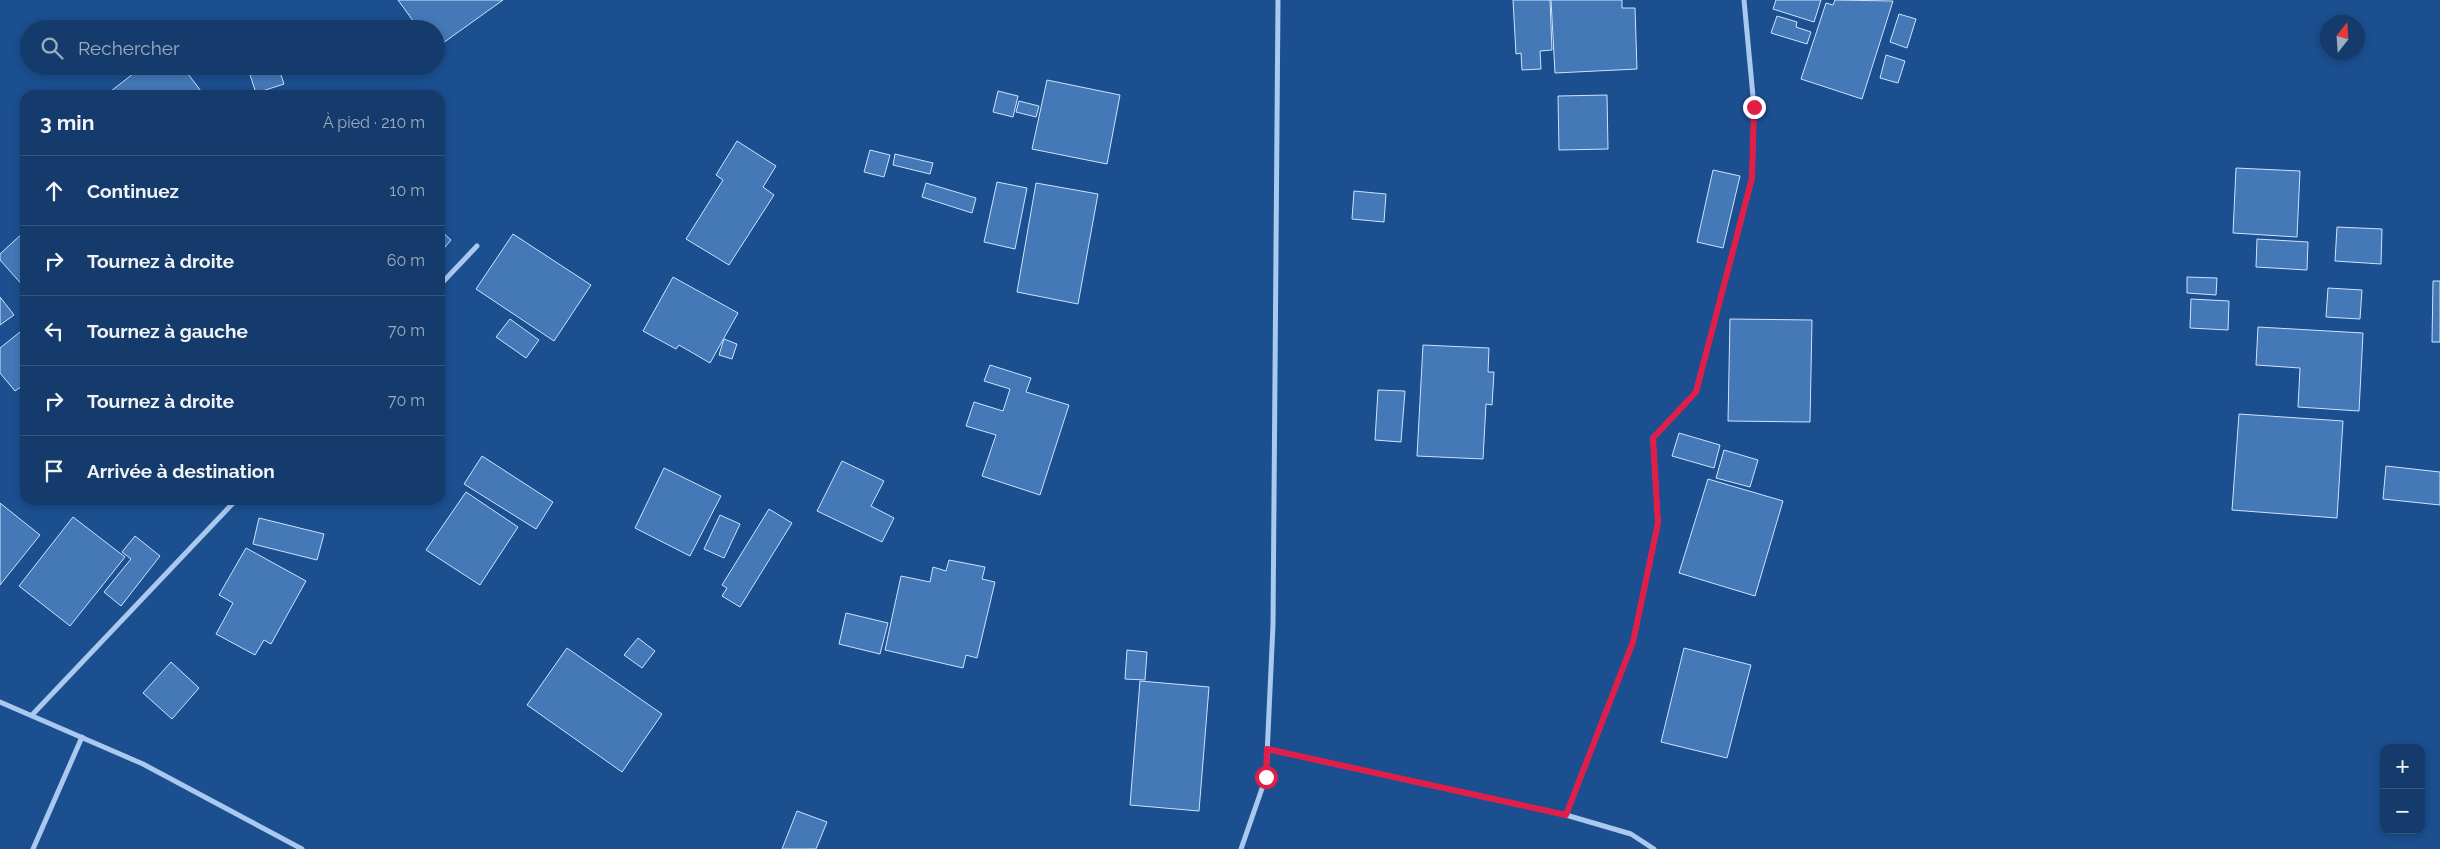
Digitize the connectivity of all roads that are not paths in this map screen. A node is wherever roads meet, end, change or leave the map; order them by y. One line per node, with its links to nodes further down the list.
1 (1278, 0): 9 (street)
2 (1744, 0): 10 (street)
3 (476, 246): 4 (street)
4 (445, 280)
5 (231, 505): 7 (street)
6 (0, 702): 7 (street)
7 (32, 715): 8 (street)
8 (82, 737): 11 (street); 12 (street)
9 (1267, 749): 10 (street); 13 (street)
10 (1566, 815): 14 (street)
11 (33, 849)
12 (302, 849)
13 (1240, 849)
14 (1654, 849)

